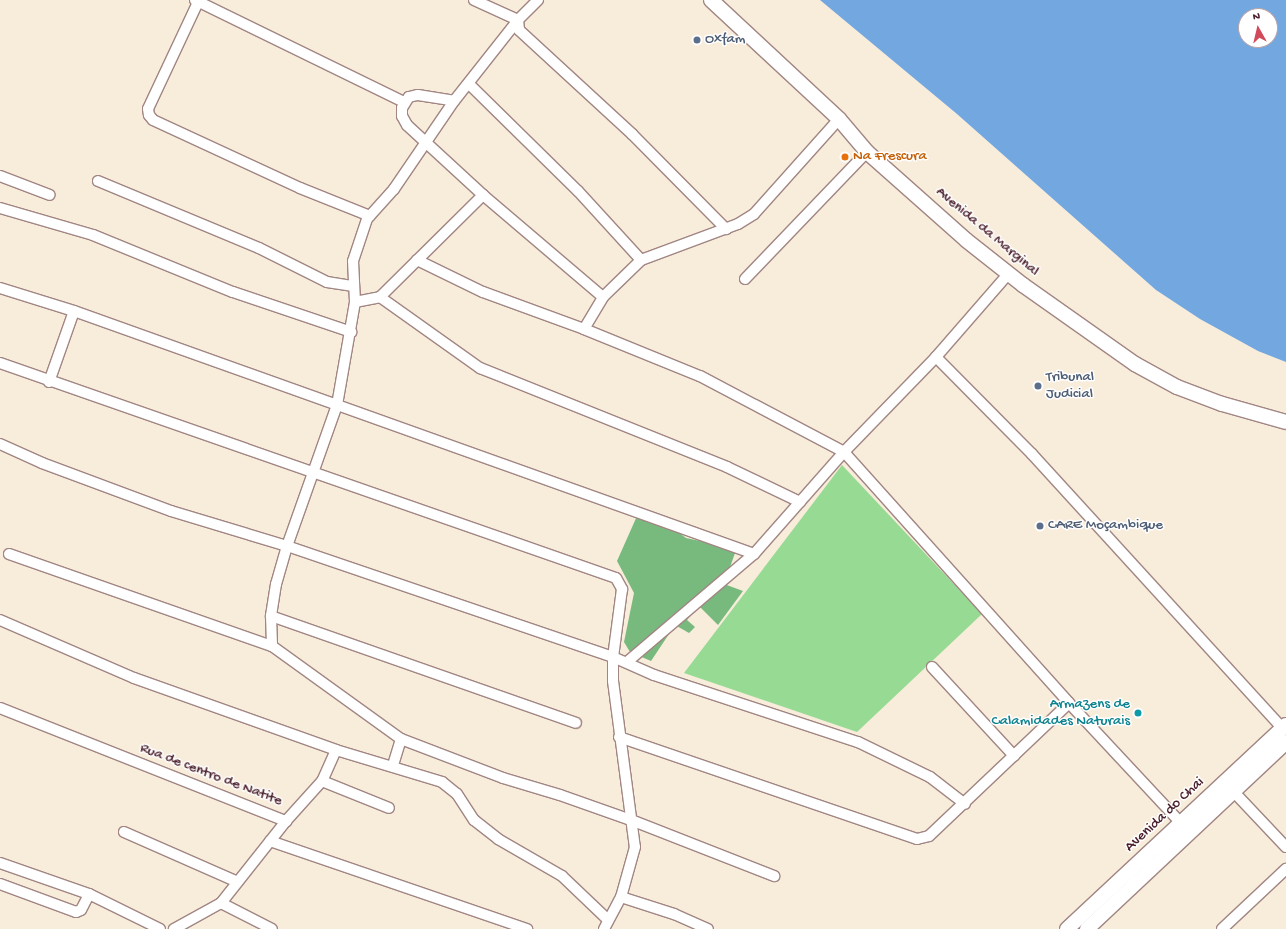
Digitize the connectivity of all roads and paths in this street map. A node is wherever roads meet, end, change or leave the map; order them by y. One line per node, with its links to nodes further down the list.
1 (197, 0): 8 (street); 17 (street)
2 (474, 0): 5 (street)
3 (538, 0): 5 (street)
4 (711, 0): 9 (street, Avenida da Marginal)
5 (518, 20): 6 (street); 18 (street)
6 (468, 84): 7 (street); 20 (street)
7 (454, 101): 8 (street); 10 (street)
8 (404, 102): 10 (street)
9 (839, 119): 11 (street, Avenida da Marginal); 18 (street)
10 (427, 142): 15 (street); 17 (street)
11 (867, 152): 21 (street, Avenida da Marginal); 22 (street)
12 (0, 176): 14 (street)
13 (98, 181): 23 (street)
14 (50, 195)
15 (483, 196): 19 (street); 26 (street)
16 (0, 208): 30 (street)
17 (370, 216): 23 (street)
18 (726, 229): 20 (street)
19 (417, 260): 25 (street); 29 (street)
20 (641, 260): 26 (street)
21 (1009, 273): 31 (street); 35 (street, Avenida da Marginal)
22 (745, 279)
23 (352, 286): 27 (street)
24 (0, 288): 28 (street)
25 (380, 297): 27 (street); 39 (street)
26 (603, 297): 29 (street)
27 (354, 302): 30 (street)
28 (74, 312): 33 (street); 34 (street)
29 (584, 329): 37 (street)
30 (351, 332): 34 (street)
31 (936, 357): 37 (street); 52 (street)
32 (0, 363): 33 (street)
33 (49, 382): 38 (street)
34 (337, 405): 38 (street); 42 (street)
35 (1286, 422)
36 (0, 444): 40 (street)
37 (844, 452): 39 (street); 49 (street)
38 (313, 474): 40 (street); 46 (street)
39 (800, 502): 42 (street)
40 (287, 546): 43 (street); 46 (street)
41 (9, 554): 45 (street)
42 (754, 554): 47 (street)
43 (272, 616): 45 (street); 51 (street)
44 (0, 620): 56 (street)
45 (272, 646): 54 (street)
46 (613, 657): 47 (street); 53 (street)
47 (627, 662): 61 (street)
48 (932, 667): 57 (street)
49 (1069, 702): 57 (street); 65 (street)
50 (0, 708): 64 (street, Rua de centro de Natite)
51 (576, 723)
52 (1284, 726): 65 (street, Avenida do Chai)
53 (619, 737): 61 (street); 63 (street)
54 (401, 739): 58 (street); 63 (street)
55 (1286, 742): 60 (street, Avenida do Chai)
56 (336, 750): 58 (street); 59 (street)
57 (1014, 756): 61 (street)
58 (393, 765): 77 (street)
59 (322, 781): 62 (street); 64 (street)
60 (1233, 791): 68 (street); 84 (street, Avenida do Chai)
61 (965, 804)
62 (390, 808)
63 (631, 820): 71 (street); 75 (street)
64 (286, 821): 67 (street, Rua de centro de Natite)
65 (1181, 823): 83 (street, Avenida do Chai)
66 (124, 832): 72 (street)
67 (270, 841): 72 (street, Rua de centro de Natite); 81 (street)
68 (1286, 847)
69 (0, 863): 74 (street)
70 (1286, 869): 85 (street)
71 (774, 876)
72 (238, 882): 76 (street, Rua de centro de Natite)
73 (0, 884): 74 (street)
74 (89, 894): 78 (street)
75 (621, 897): 77 (street); 82 (street)
76 (221, 903): 79 (street, Rua de centro de Natite); 80 (street)
77 (606, 925)
78 (160, 929)
79 (174, 929)
80 (272, 929)
81 (526, 929)
82 (708, 929)
83 (1067, 929)
84 (1087, 929)
85 (1222, 929)

